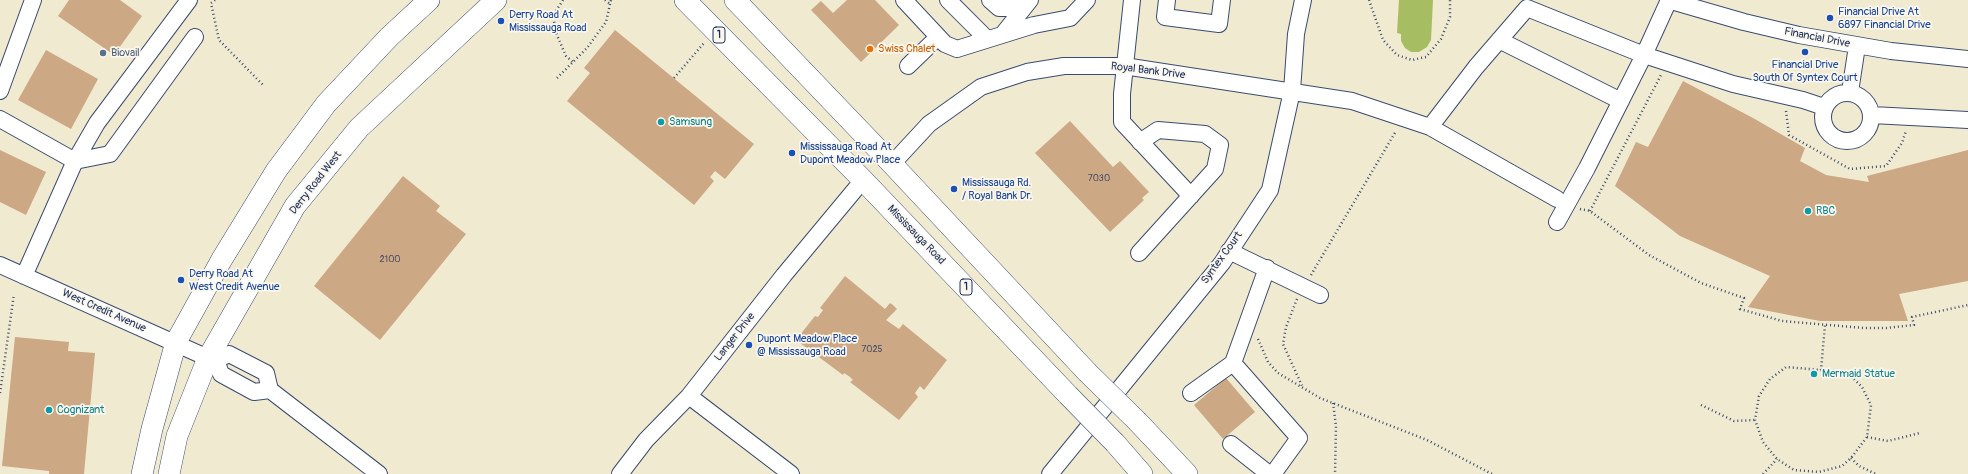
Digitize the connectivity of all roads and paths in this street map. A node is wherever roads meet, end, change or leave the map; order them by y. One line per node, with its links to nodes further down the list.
1 (33, 0): 41 (street)
2 (189, 0): 54 (street)
3 (215, 0): 40 (path)
4 (429, 0): 72 (main road)
5 (496, 0): 73 (main road, Derry Road West)
6 (563, 0): 34 (path)
7 (605, 0): 24 (path)
8 (611, 0): 24 (path)
9 (686, 0): 25 (main road, Mississauga Road / 1)
10 (735, 0): 55 (main road)
11 (904, 0): 28 (street)
12 (948, 0): 29 (street)
13 (990, 0): 14 (street)
14 (1017, 0)
15 (1030, 0): 26 (street)
16 (1087, 0): 26 (street)
17 (1132, 0): 36 (street)
18 (1166, 0): 19 (street)
19 (1222, 0)
20 (1303, 0): 42 (street, Syntex Court)
21 (1369, 0): 22 (path)
22 (1450, 0)
23 (1669, 0): 31 (street, Financial Drive); 32 (street)
24 (610, 4): 34 (path)
25 (715, 30): 39 (path); 56 (main road, Mississauga Road / 1)
26 (1003, 34): 29 (street)
27 (195, 37): 54 (street)
28 (938, 37): 29 (street); 35 (street)
29 (986, 38)
30 (1499, 40): 32 (street); 44 (street); 52 (street)
31 (1857, 46): 33 (street, Financial Drive); 43 (street)
32 (1644, 55): 44 (street); 46 (street)
33 (1968, 59)
34 (573, 62): 38 (path)
35 (908, 66)
36 (1124, 66): 42 (street, Royal Bank Drive); 53 (street); 55 (street, Royal Bank Drive)
37 (1663, 71): 59 (path)
38 (557, 78)
39 (674, 78)
40 (263, 85)
41 (0, 91)
42 (1292, 91): 48 (street, Royal Bank Drive); 61 (street, Syntex Court)
43 (1850, 92): 46 (street); 47 (street)
44 (1621, 101): 58 (street)
45 (1785, 105): 51 (path)
46 (1824, 107): 47 (street)
47 (1872, 115): 50 (street)
48 (1404, 117): 52 (street, Royal Bank Drive); 66 (path)
49 (0, 119): 54 (street)
50 (1968, 120)
51 (1908, 125)
52 (1430, 127): 58 (street, Royal Bank Drive)
53 (1140, 142): 57 (street); 57 (street)
54 (75, 161): 65 (street)
55 (892, 164): 96 (main road, bridge)
56 (863, 180): 80 (street, Langer Drive); 95 (main road, Mississauga Road / 1, bridge)
57 (1192, 196): 62 (street)
58 (1562, 203): 59 (path); 60 (street)
59 (1590, 212): 71 (path)
60 (1557, 222)
61 (1230, 251): 64 (street); 94 (street, Syntex Court)
62 (1139, 253)
63 (0, 265): 65 (street, West Credit Avenue)
64 (1267, 268): 66 (street); 70 (street)
65 (24, 276): 72 (street, West Credit Avenue)
66 (1304, 287): 68 (street); 76 (path)
67 (14, 294): 78 (path)
68 (1320, 295)
69 (1968, 305): 71 (path)
70 (1249, 320): 74 (street); 76 (path)
71 (1825, 325): 75 (path)
72 (176, 342): 73 (street, West Credit Avenue); 89 (main road)
73 (212, 359): 77 (street); 77 (street); 90 (main road, Derry Road West)
74 (1233, 363): 79 (street); 98 (street)
75 (1821, 370): 83 (path); 85 (path)
76 (1303, 388): 81 (path)
77 (270, 390): 91 (street)
78 (0, 393)
79 (1191, 393)
80 (689, 396): 92 (street, Langer Drive); 93 (street)
81 (1333, 402): 99 (path); 100 (path)
82 (1701, 405): 83 (path)
83 (1755, 420): 88 (path)
84 (1920, 433): 85 (path)
85 (1867, 437): 87 (path)
86 (1231, 444): 97 (street)
87 (1851, 458): 88 (path); 102 (path)
88 (1777, 459): 101 (path)
89 (142, 474)
90 (168, 474)
91 (379, 474)
92 (620, 474)
93 (791, 474)
94 (1050, 474)
95 (1142, 474)
96 (1187, 474)
97 (1268, 474)
98 (1273, 474)
99 (1335, 474)
100 (1492, 474)
101 (1763, 474)
102 (1876, 474)

